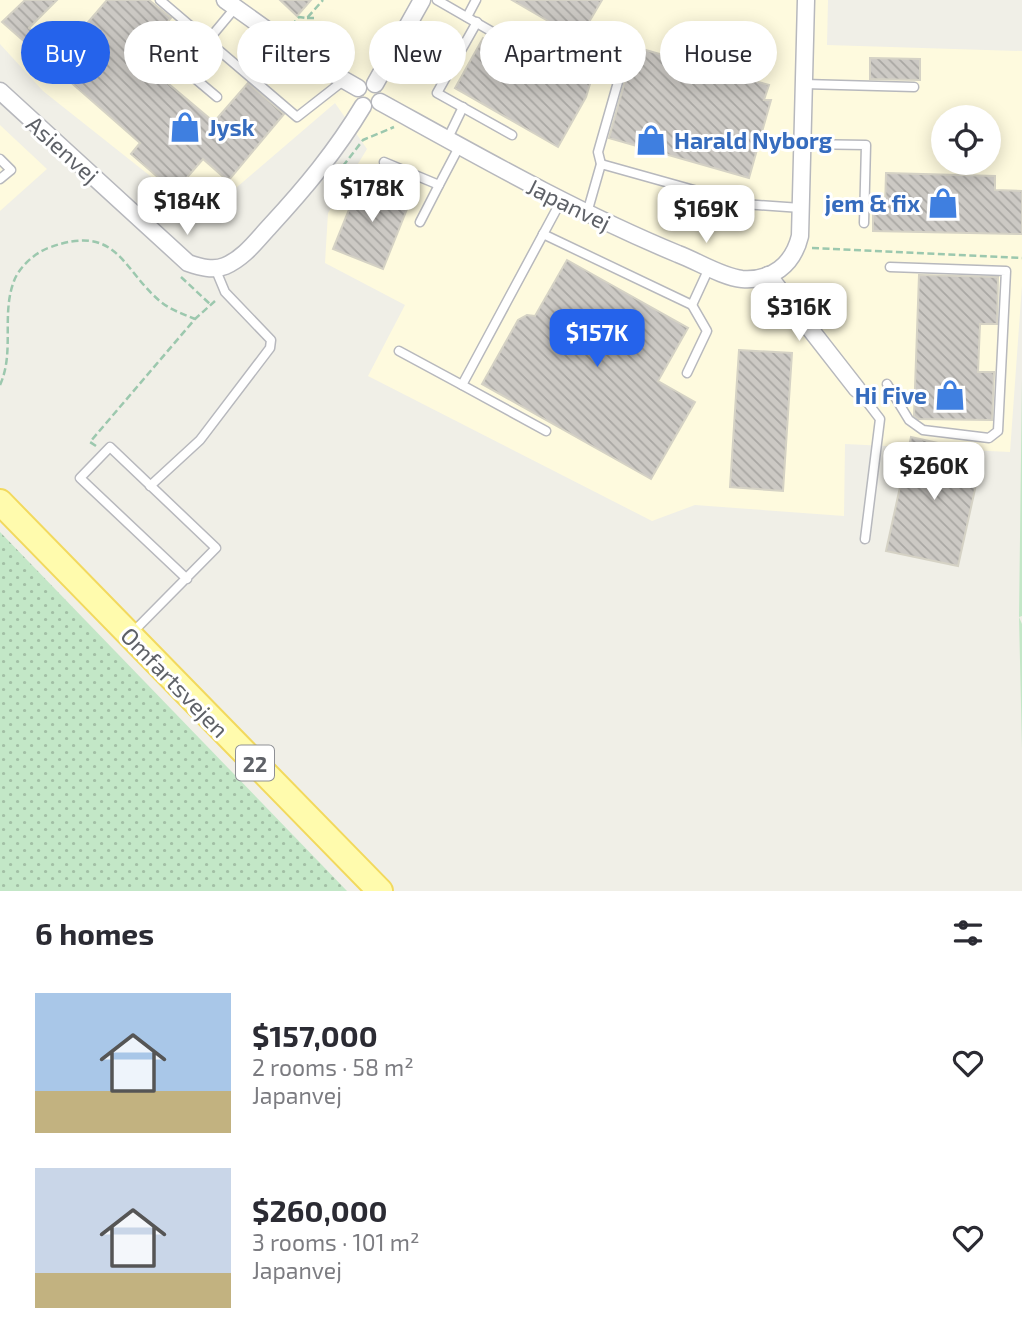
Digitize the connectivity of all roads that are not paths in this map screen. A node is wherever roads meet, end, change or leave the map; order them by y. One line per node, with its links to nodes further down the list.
1 (160, 0): 8 (lane)
2 (422, 0): 11 (street)
3 (437, 0): 7 (lane)
4 (476, 0): 7 (lane)
5 (806, 0): 23 (street)
6 (230, 4): 9 (lane); 10 (street)
7 (467, 17): 12 (lane)
8 (185, 21)
9 (220, 21)
10 (254, 21)
11 (410, 21)
12 (477, 22): 13 (lane); 30 (lane)
13 (480, 24)
14 (223, 53): 15 (lane)
15 (237, 65)
16 (369, 83): 25 (street)
17 (202, 84): 27 (lane)
18 (259, 84): 19 (lane)
19 (339, 84)
20 (349, 84): 25 (street)
21 (375, 84): 28 (street)
22 (617, 84): 36 (lane)
23 (804, 84): 24 (lane); 33 (street)
24 (914, 87)
25 (358, 88): 29 (street)
26 (0, 91): 47 (street, Asienvej)
27 (217, 97)
28 (380, 102): 29 (street); 32 (street, Japanvej)
29 (363, 106): 47 (street)
30 (463, 107): 31 (lane); 32 (lane)
31 (512, 135)
32 (453, 144): 38 (lane); 39 (street, Japanvej)
33 (802, 144): 40 (street); 43 (lane)
34 (0, 159): 37 (lane)
35 (384, 162): 38 (lane)
36 (601, 164): 40 (lane); 41 (lane)
37 (0, 179)
38 (439, 185): 42 (lane)
39 (561, 201): 41 (street, Japanvej); 44 (lane)
40 (801, 208): 48 (street)
41 (587, 213): 45 (street, Japanvej)
42 (420, 222)
43 (864, 223)
44 (543, 234): 49 (lane); 53 (lane)
45 (710, 266): 48 (street, Japanvej); 49 (lane)
46 (890, 267): 52 (lane)
47 (215, 268): 56 (lane)
48 (768, 275): 54 (street)
49 (692, 305): 51 (lane)
50 (399, 351): 53 (lane)
51 (687, 373)
52 (887, 384)
53 (462, 385): 55 (lane)
54 (857, 389): 58 (lane)
55 (546, 432)
56 (150, 486): 59 (lane); 59 (lane)
57 (0, 502): 60 (main road, Omfartsvejen / 22)
58 (865, 539)
59 (187, 579): 60 (lane)
60 (130, 635): 61 (main road, Omfartsvejen / 22)
61 (380, 891)

